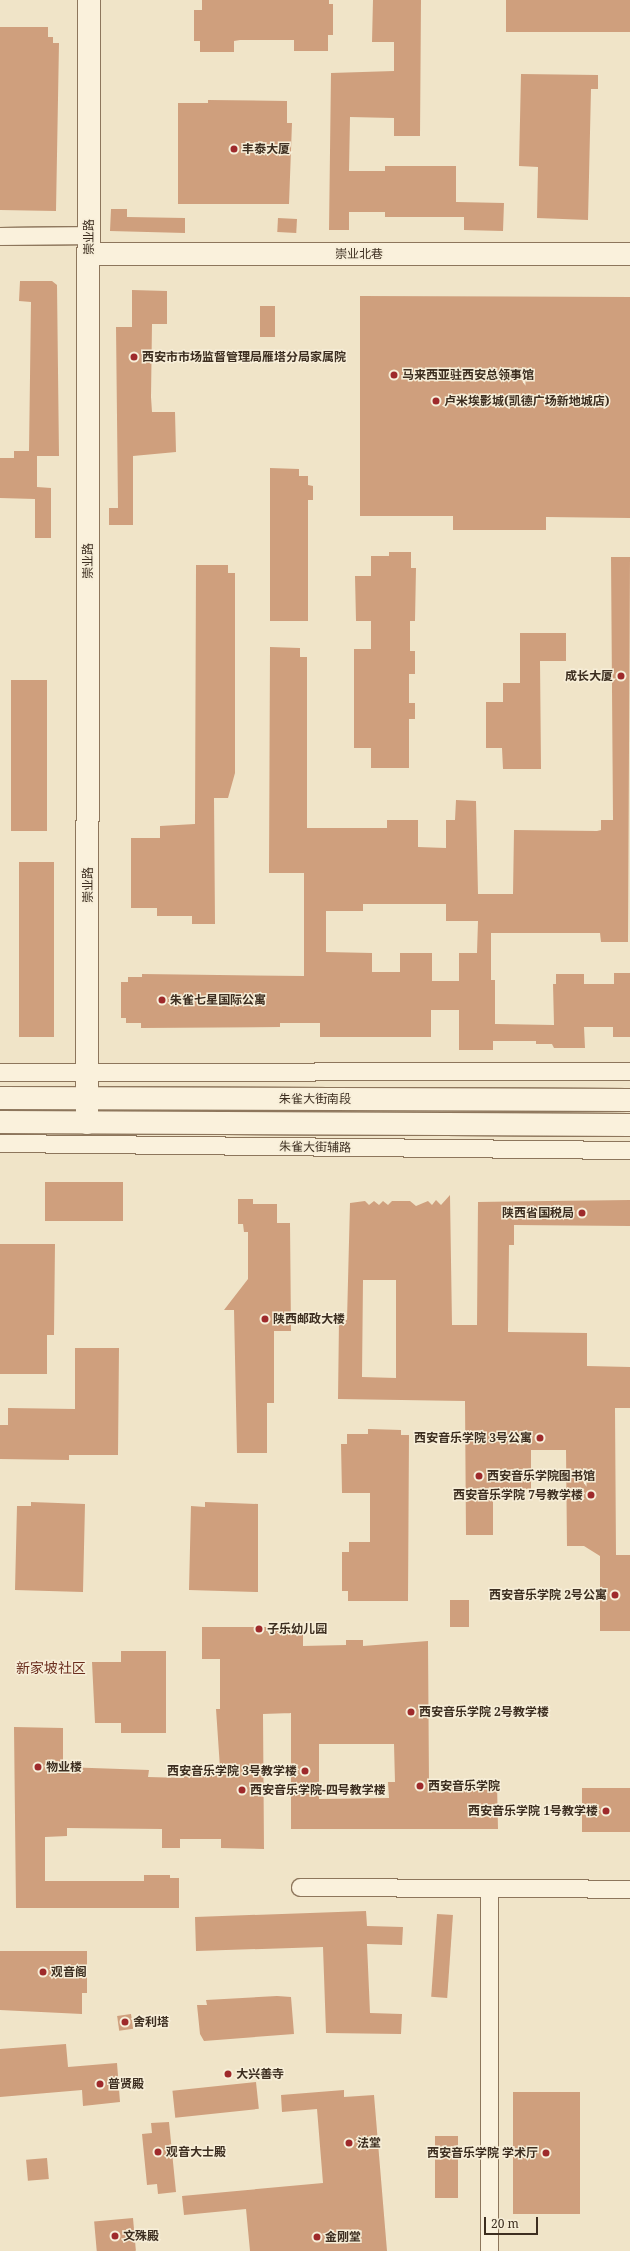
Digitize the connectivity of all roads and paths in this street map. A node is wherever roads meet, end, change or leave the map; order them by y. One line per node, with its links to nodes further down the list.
1 (89, 0): 3 (street, 崇业路)
2 (0, 236): 3 (street)
3 (89, 244): 4 (street, 崇业北巷); 5 (street, 崇业路)
4 (630, 254)
5 (87, 1071): 6 (street); 7 (street); 9 (street, 崇业路)
6 (630, 1071)
7 (0, 1072)
8 (0, 1098): 9 (street, 朱雀大街南段)
9 (87, 1099): 10 (street, 朱雀大街南段); 12 (street, 崇业路)
10 (630, 1100)
11 (0, 1122): 12 (street, 朱雀大街南段)
12 (87, 1123): 13 (street, 朱雀大街南段)
13 (630, 1125)
14 (0, 1143): 15 (street, 朱雀大街辅路)
15 (630, 1150)
16 (300, 1887): 17 (street)
17 (489, 1888): 18 (street); 19 (street)
18 (630, 1889)
19 (489, 2251)

